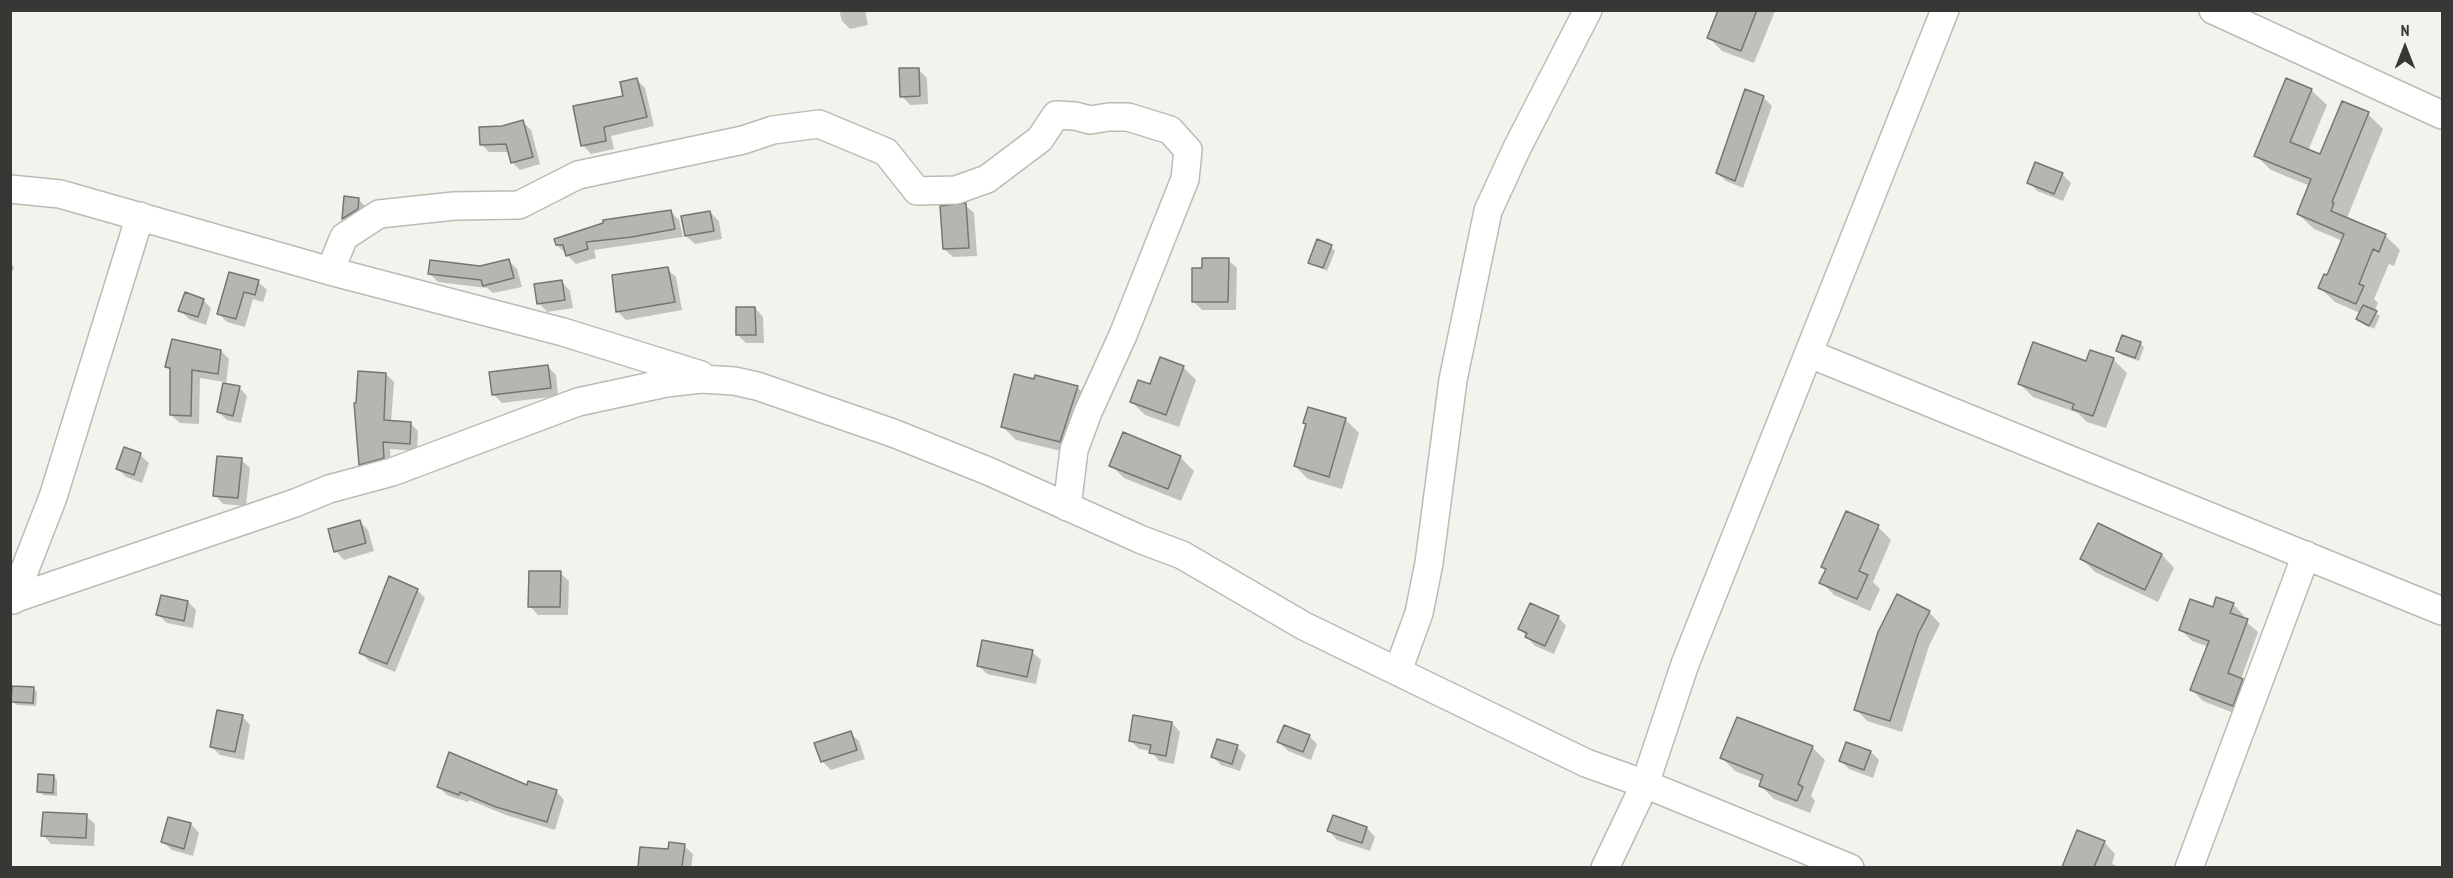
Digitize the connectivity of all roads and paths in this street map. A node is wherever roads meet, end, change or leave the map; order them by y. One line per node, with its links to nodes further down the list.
1 (1588, 10): 14 (street)
2 (1945, 10): 8 (street)
3 (2213, 10): 4 (street)
4 (2442, 115)
5 (10, 189): 6 (street)
6 (140, 216): 7 (street); 12 (street)
7 (330, 271): 9 (street); 10 (street)
8 (1810, 354): 11 (street); 15 (street)
9 (717, 380): 10 (street); 12 (street)
10 (1067, 507): 14 (street)
11 (2306, 555): 13 (street); 18 (street)
12 (12, 600)
13 (2442, 611)
14 (1398, 671): 15 (street)
15 (1645, 784): 16 (street); 17 (street)
16 (1605, 867)
17 (1850, 867)
18 (2189, 867)

